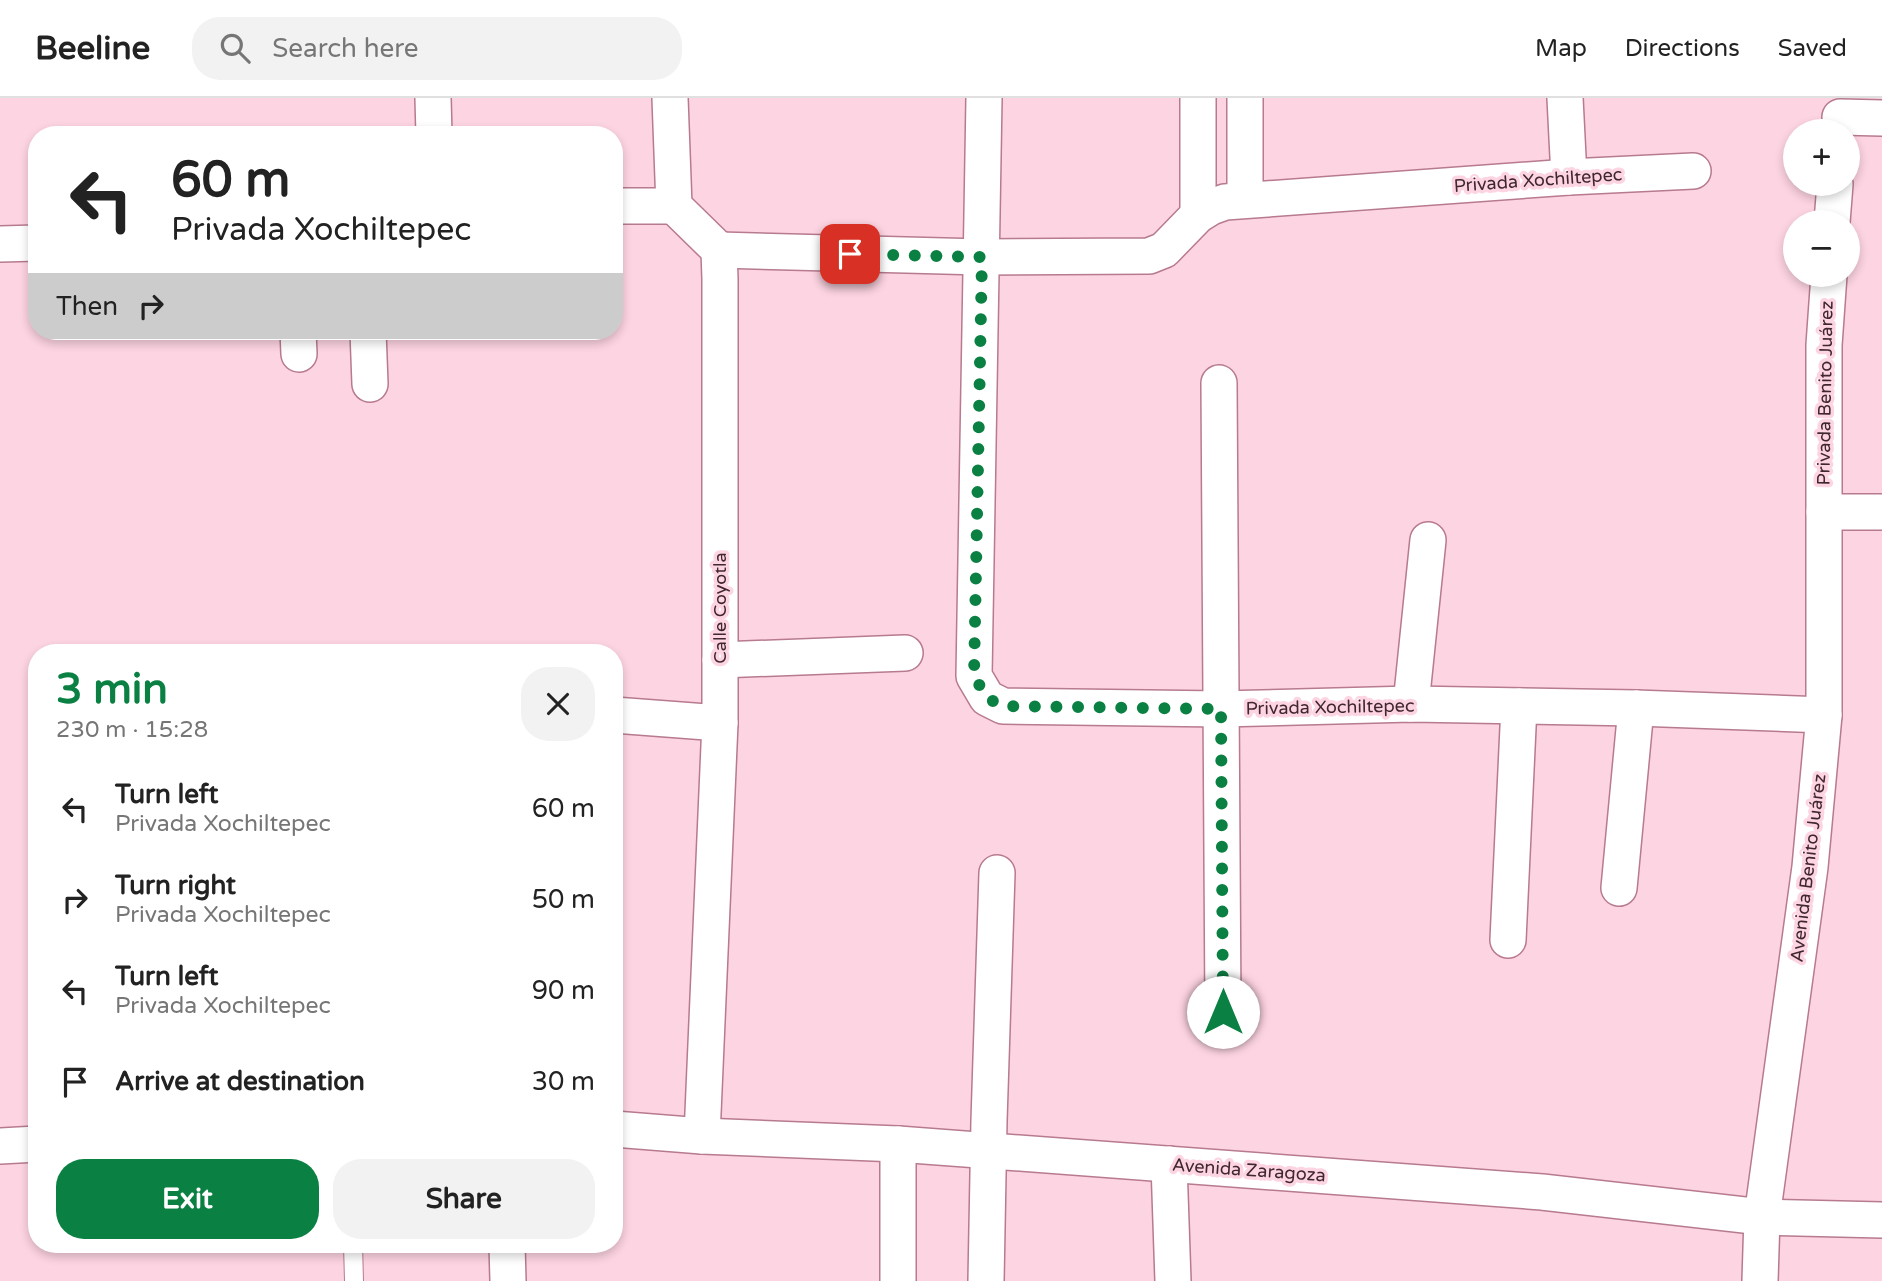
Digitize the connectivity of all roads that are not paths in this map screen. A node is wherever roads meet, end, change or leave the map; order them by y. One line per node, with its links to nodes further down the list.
1 (433, 98): 9 (street)
2 (670, 98): 14 (street)
3 (984, 98): 19 (street)
4 (1198, 98): 15 (street)
5 (1245, 98): 12 (street)
6 (1566, 98): 11 (street)
7 (1840, 116): 8 (street)
8 (1882, 118)
9 (434, 126)
10 (1693, 171): 11 (street, Privada Xochiltepec)
11 (1569, 177): 12 (street, Privada Xochiltepec)
12 (1245, 200): 15 (street, Privada Xochiltepec)
13 (623, 206): 14 (street)
14 (674, 206): 18 (street)
15 (1198, 215): 19 (street, Privada Xochiltepec)
16 (28, 243): 17 (street)
17 (0, 244)
18 (719, 250): 19 (street, Privada Xochiltepec); 28 (street, Calle Coyotla)
19 (982, 257): 32 (street, Privada Xochiltepec)
20 (1828, 287): 24 (street, Privada Benito Juárez)
21 (368, 340): 23 (street)
22 (1219, 383): 32 (street)
23 (370, 384)
24 (1824, 512): 25 (street); 33 (street, Avenida Benito Juárez)
25 (1882, 512)
26 (1428, 540): 29 (street)
27 (905, 653): 28 (street)
28 (720, 660): 35 (street, Calle Coyotla)
29 (1411, 704): 30 (street, Privada Xochiltepec); 32 (street, Privada Xochiltepec)
30 (1519, 706): 31 (street, Privada Xochiltepec); 38 (street)
31 (1636, 708): 33 (street, Privada Xochiltepec); 37 (street)
32 (1221, 709): 39 (street)
33 (1824, 715): 47 (street, Avenida Benito Juárez)
34 (623, 716): 35 (street)
35 (720, 723): 41 (street, Calle Coyotla)
36 (998, 873): 45 (street)
37 (1619, 888)
38 (1508, 940)
39 (1223, 1012)
40 (623, 1130): 41 (street, Avenida Zaragoza)
41 (702, 1136): 42 (street, Avenida Zaragoza)
42 (898, 1143): 45 (street, Avenida Zaragoza); 53 (street)
43 (28, 1144): 44 (street)
44 (0, 1146)
45 (988, 1151): 46 (street, Avenida Zaragoza); 54 (street)
46 (1169, 1164): 47 (street, Avenida Zaragoza); 55 (street)
47 (1762, 1217): 48 (street, Avenida Zaragoza); 56 (street, Avenida Benito Juárez)
48 (1882, 1220)
49 (354, 1253): 51 (lane)
50 (507, 1253): 52 (street)
51 (354, 1281)
52 (508, 1281)
53 (898, 1281)
54 (986, 1281)
55 (1173, 1281)
56 (1760, 1281)

